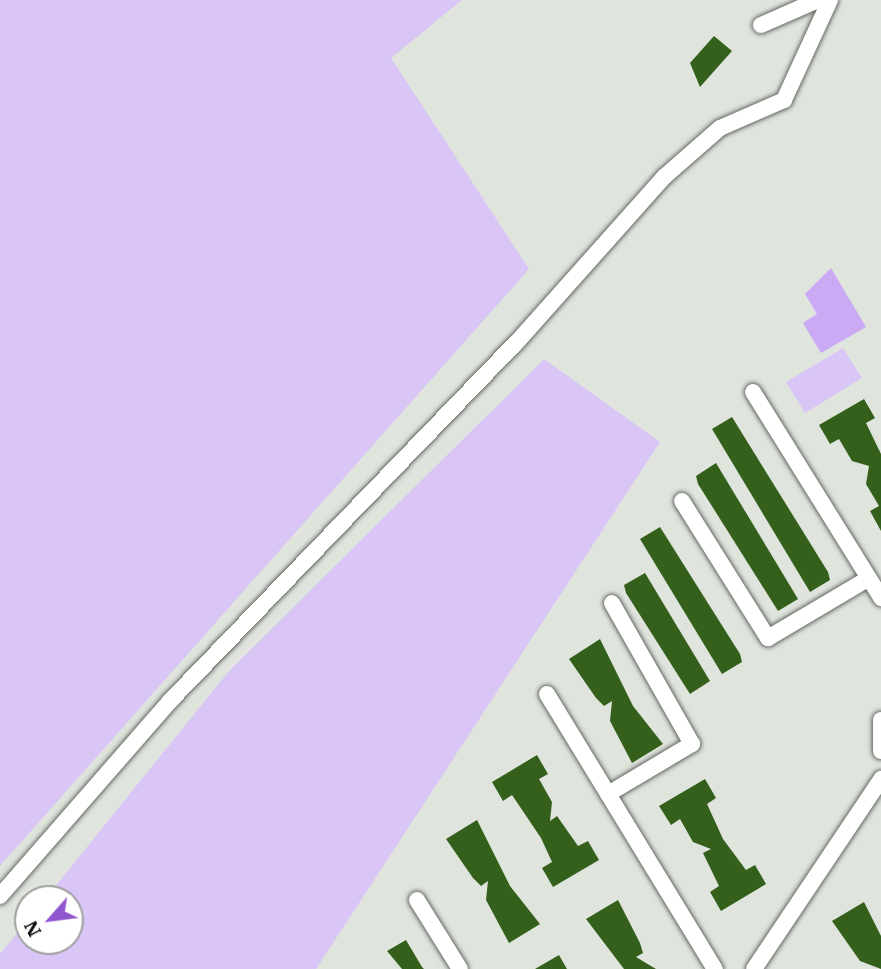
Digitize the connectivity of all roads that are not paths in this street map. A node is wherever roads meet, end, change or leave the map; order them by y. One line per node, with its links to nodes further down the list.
1 (818, 0): 3 (street)
2 (830, 0): 14 (street)
3 (761, 25)
4 (753, 392): 6 (street)
5 (682, 501): 6 (street)
6 (869, 578): 7 (street)
7 (881, 598)
8 (612, 603): 13 (street)
9 (547, 694): 13 (street)
10 (881, 720): 11 (street)
11 (881, 751)
12 (881, 779): 18 (street)
13 (608, 794): 17 (street)
14 (0, 896)
15 (417, 900): 16 (street)
16 (460, 969)
17 (715, 969)
18 (754, 969)

